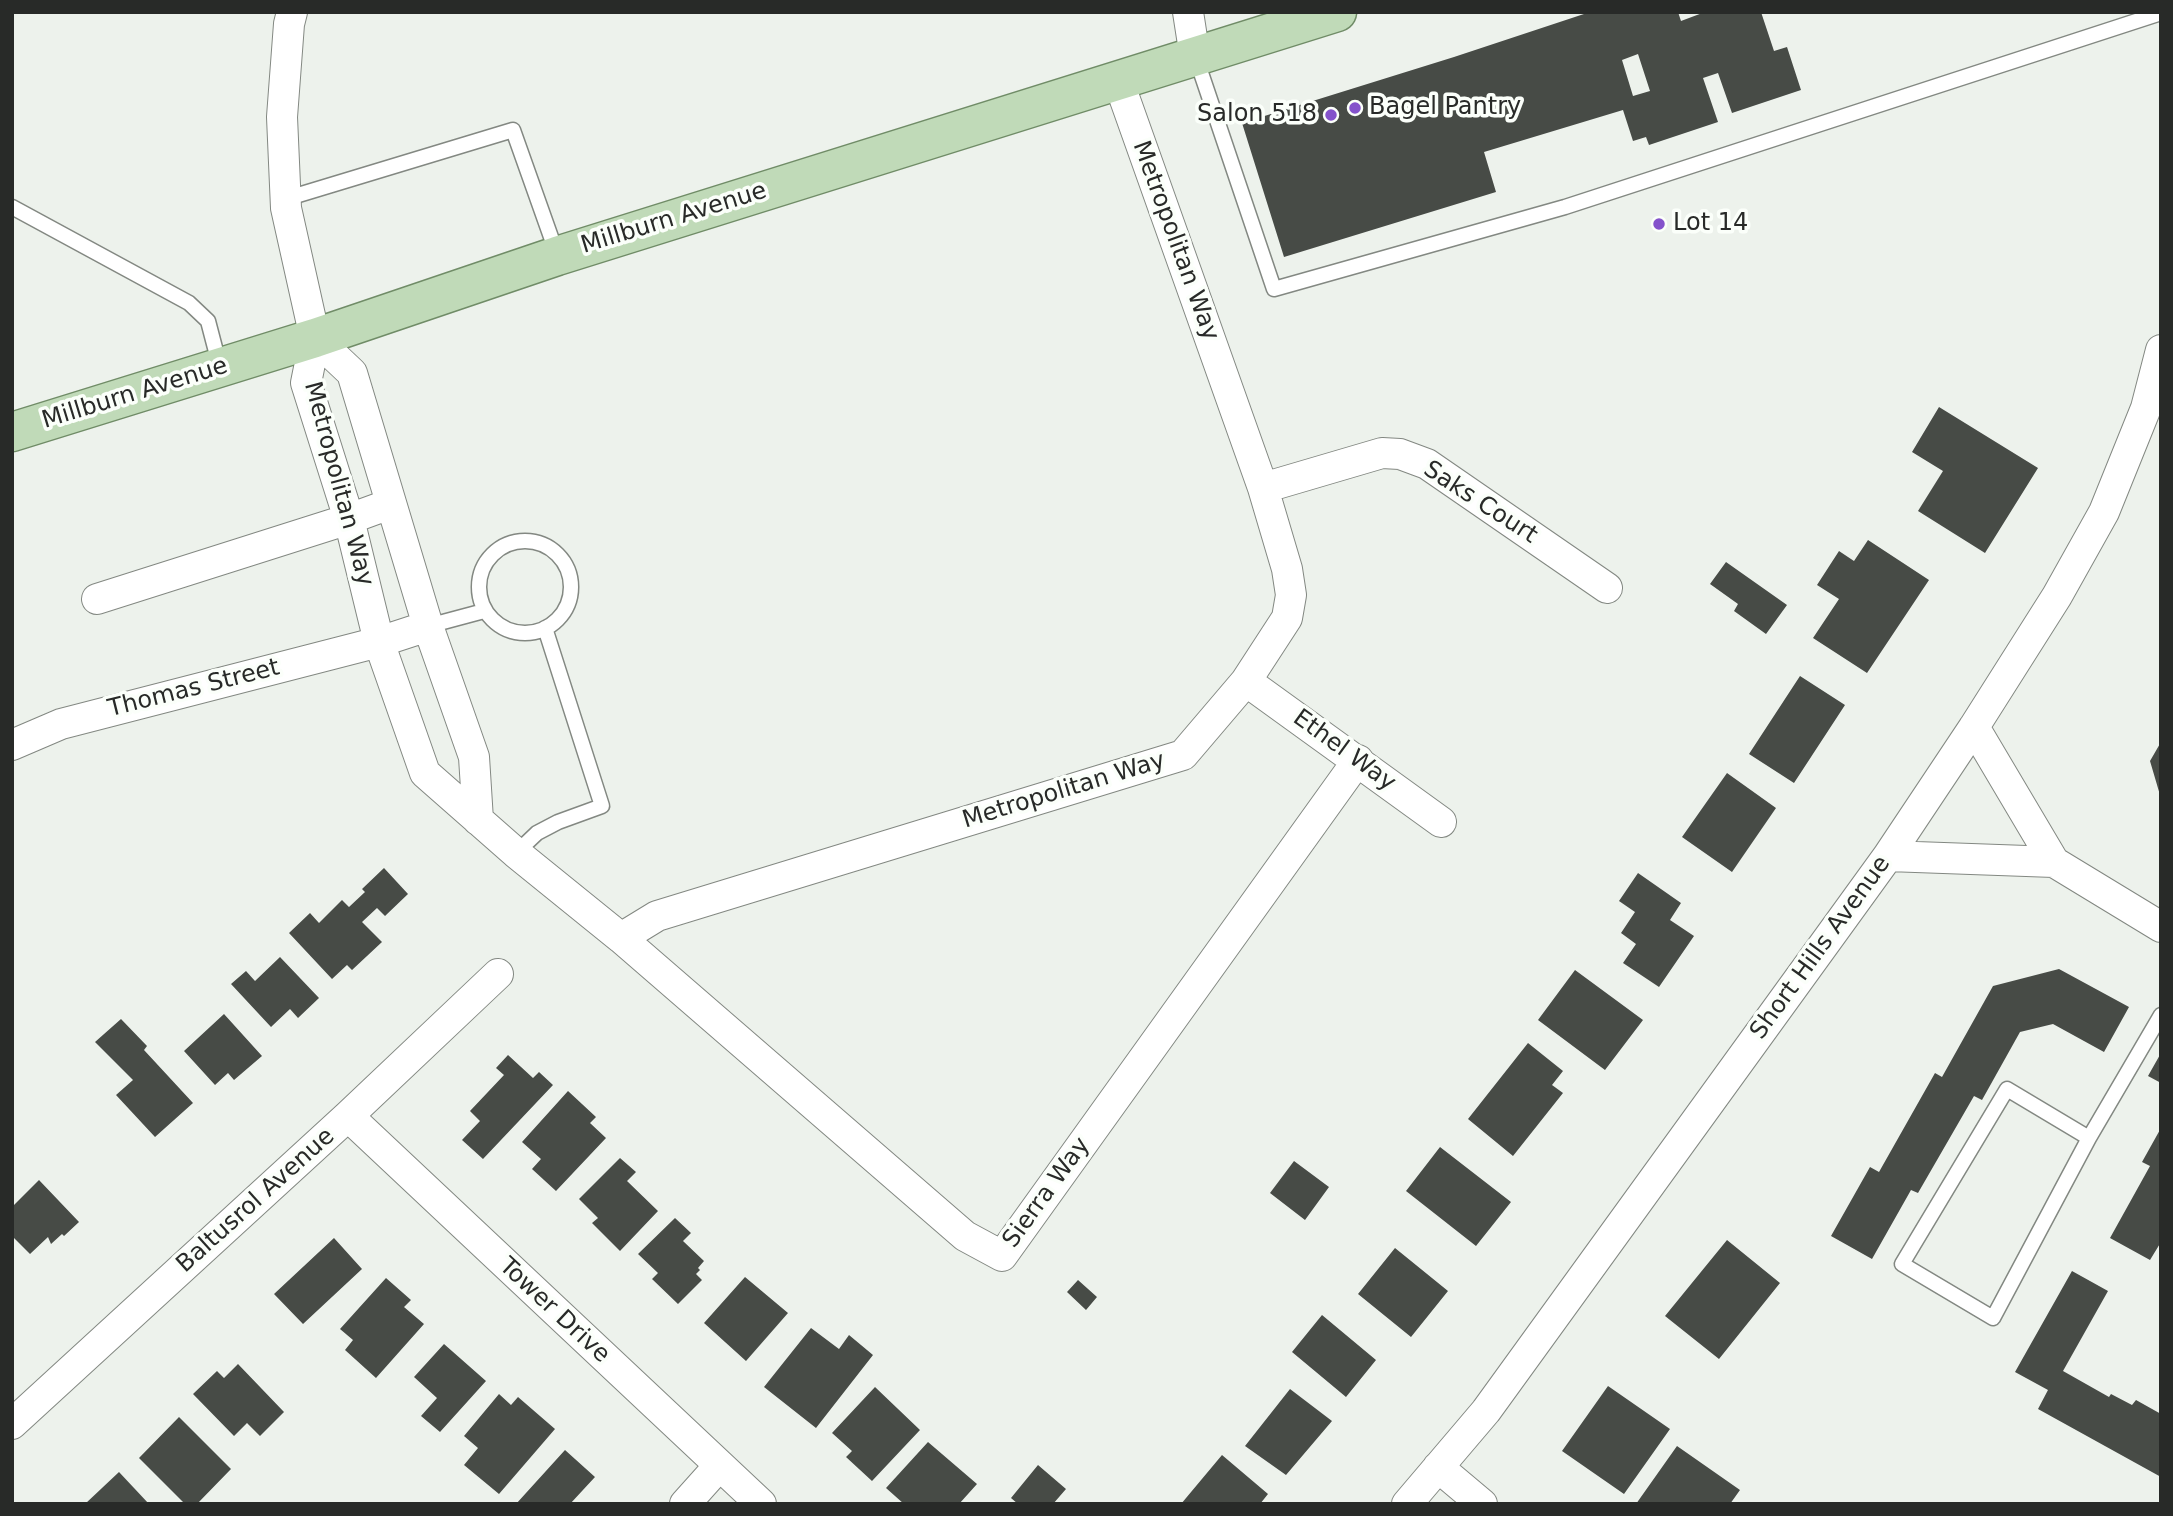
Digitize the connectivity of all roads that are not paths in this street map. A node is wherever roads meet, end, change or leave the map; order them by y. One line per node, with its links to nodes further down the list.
1 (292, 12): 8 (street)
2 (1188, 12): 6 (street)
3 (1337, 12): 5 (main road, Millburn Avenue)
4 (2161, 13): 6 (lane)
5 (1282, 21): 6 (main road, Millburn Avenue)
6 (1195, 57): 7 (main road, Millburn Avenue)
7 (1118, 80): 10 (main road, Millburn Avenue); 15 (street, Metropolitan Way)
8 (285, 199): 10 (lane); 11 (street)
9 (12, 207): 13 (lane)
10 (557, 256): 11 (main road, Millburn Avenue)
11 (315, 338): 13 (main road, Millburn Avenue); 16 (street, Metropolitan Way); 17 (street, Metropolitan Way)
12 (2161, 350): 25 (street, Short Hills Avenue)
13 (220, 368): 14 (main road, Millburn Avenue)
14 (12, 432)
15 (1263, 488): 18 (street, Saks Court); 24 (street, Metropolitan Way)
16 (390, 504): 17 (street); 21 (street, Metropolitan Way)
17 (349, 519): 19 (street); 23 (street, Metropolitan Way)
18 (1607, 588)
19 (97, 599)
20 (484, 611): 21 (lane); 22 (lane); 22 (lane)
21 (428, 626): 23 (street, Thomas Street); 28 (street, Metropolitan Way)
22 (545, 628): 30 (lane)
23 (379, 642): 26 (street, Thomas Street); 28 (street, Metropolitan Way)
24 (1246, 681): 27 (street, Ethel Way); 34 (street, Metropolitan Way)
25 (1975, 727): 31 (street, Short Hills Avenue); 32 (street)
26 (12, 745)
27 (1358, 760): 29 (street, Ethel Way); 34 (street, Sierra Way)
28 (478, 820): 30 (street, Metropolitan Way)
29 (1441, 822)
30 (516, 853): 34 (street, Metropolitan Way)
31 (1888, 856): 32 (street); 41 (street, Short Hills Avenue)
32 (2054, 862): 33 (street)
33 (2161, 927)
34 (621, 938)
35 (498, 974): 37 (street, Baltusrol Avenue)
36 (2161, 1015): 38 (lane)
37 (348, 1116): 39 (street, Baltusrol Avenue); 40 (street, Tower Drive)
38 (2089, 1138): 38 (lane)
39 (12, 1424)
40 (719, 1466): 42 (street); 43 (street, Tower Drive)
41 (1438, 1467): 44 (street, Short Hills Avenue); 45 (street)
42 (685, 1504)
43 (761, 1504)
44 (1407, 1504)
45 (1482, 1504)

